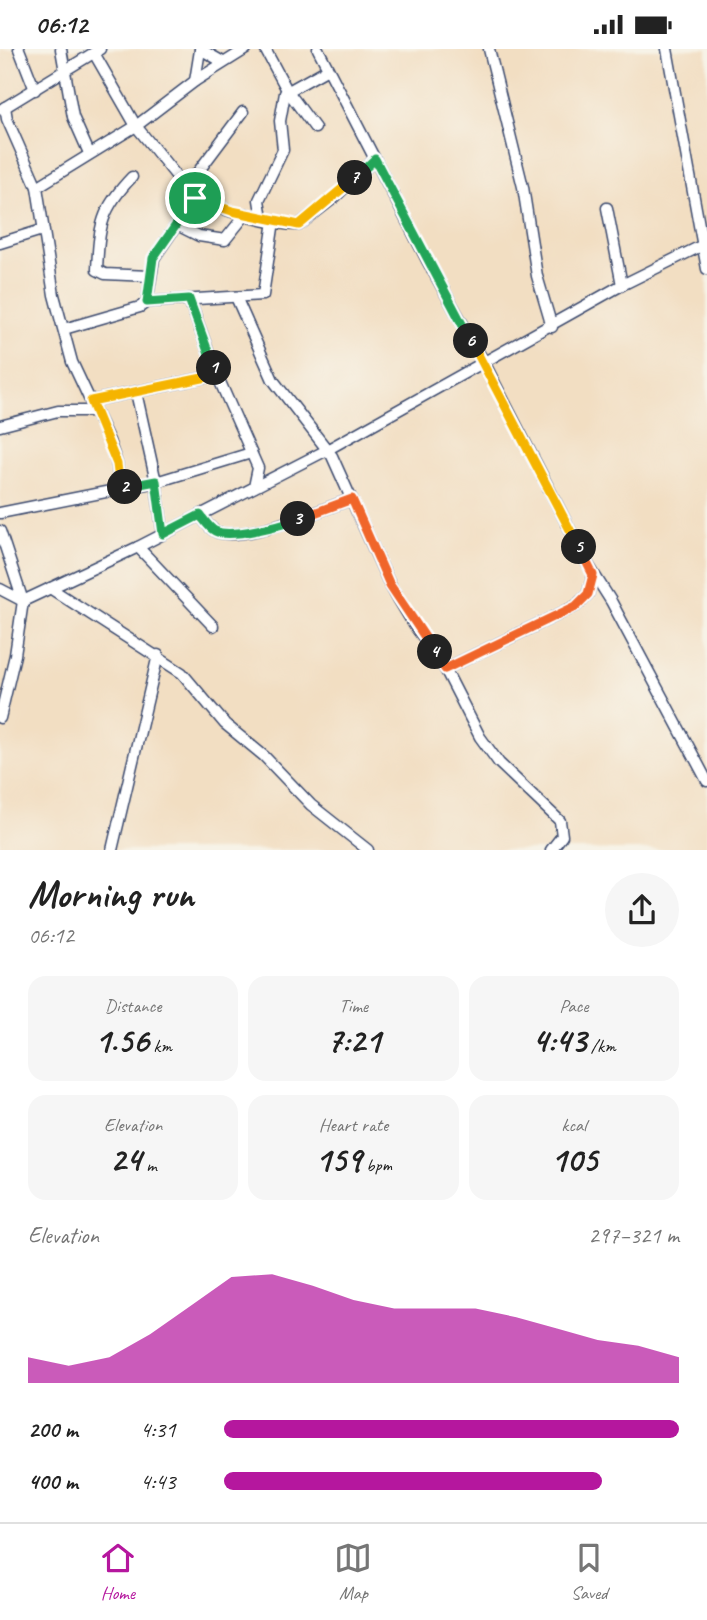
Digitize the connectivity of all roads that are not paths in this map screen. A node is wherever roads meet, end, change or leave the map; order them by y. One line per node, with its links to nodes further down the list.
1 (19, 49): 14 (street)
2 (61, 49): 12 (street)
3 (246, 49): 10 (street)
4 (264, 49): 15 (street)
5 (318, 49): 11 (street)
6 (489, 49): 40 (street)
7 (667, 49): 33 (street)
8 (200, 50): 10 (street); 13 (street)
9 (97, 51): 12 (street); 18 (street)
10 (223, 62): 13 (street)
11 (326, 70): 15 (street); 21 (street)
12 (66, 72): 14 (street); 20 (street)
13 (195, 81): 18 (street)
14 (35, 90): 17 (street)
15 (287, 90): 19 (street); 28 (street)
16 (243, 112): 24 (street)
17 (3, 113): 23 (street)
18 (136, 126): 20 (street); 24 (street)
19 (315, 128)
20 (89, 153): 23 (street)
21 (375, 159): 29 (street); 42 (street)
22 (132, 177): 35 (street)
23 (37, 187): 31 (street)
24 (186, 188): 25 (street)
25 (195, 198): 27 (street); 30 (street)
26 (607, 208): 36 (street)
27 (246, 214): 28 (street); 30 (street)
28 (262, 218): 29 (street)
29 (274, 221): 37 (street)
30 (177, 225): 35 (street)
31 (42, 230): 32 (street); 41 (street)
32 (0, 243)
33 (705, 244): 34 (street); 36 (street)
34 (707, 268)
35 (149, 276): 39 (street)
36 (622, 285): 40 (street)
37 (236, 297): 38 (street); 47 (street)
38 (189, 299): 39 (street); 43 (street)
39 (147, 302): 41 (street)
40 (552, 327): 42 (street)
41 (64, 329): 45 (street)
42 (485, 364): 47 (street); 60 (street)
43 (217, 375): 44 (street); 48 (street)
44 (136, 392): 45 (street); 51 (street)
45 (93, 406): 46 (street); 53 (street)
46 (0, 426)
47 (325, 450): 50 (street); 54 (street)
48 (251, 453): 49 (street); 51 (street)
49 (258, 468): 50 (street); 52 (street)
50 (275, 477): 52 (street)
51 (156, 481): 53 (street); 58 (street)
52 (254, 487): 56 (street)
53 (120, 488): 55 (street)
54 (352, 499): 56 (street); 66 (street)
55 (0, 513)
56 (200, 515): 58 (street)
57 (0, 531): 63 (street)
58 (163, 534): 59 (street)
59 (138, 547): 61 (street); 64 (street)
60 (593, 575): 66 (street); 68 (street)
61 (50, 588): 63 (street); 65 (street)
62 (0, 589): 63 (street)
63 (23, 601): 67 (street)
64 (213, 627)
65 (158, 655): 69 (street); 70 (street)
66 (445, 669): 71 (street)
67 (0, 718)
68 (707, 781)
69 (112, 850)
70 (368, 850)
71 (551, 850)

